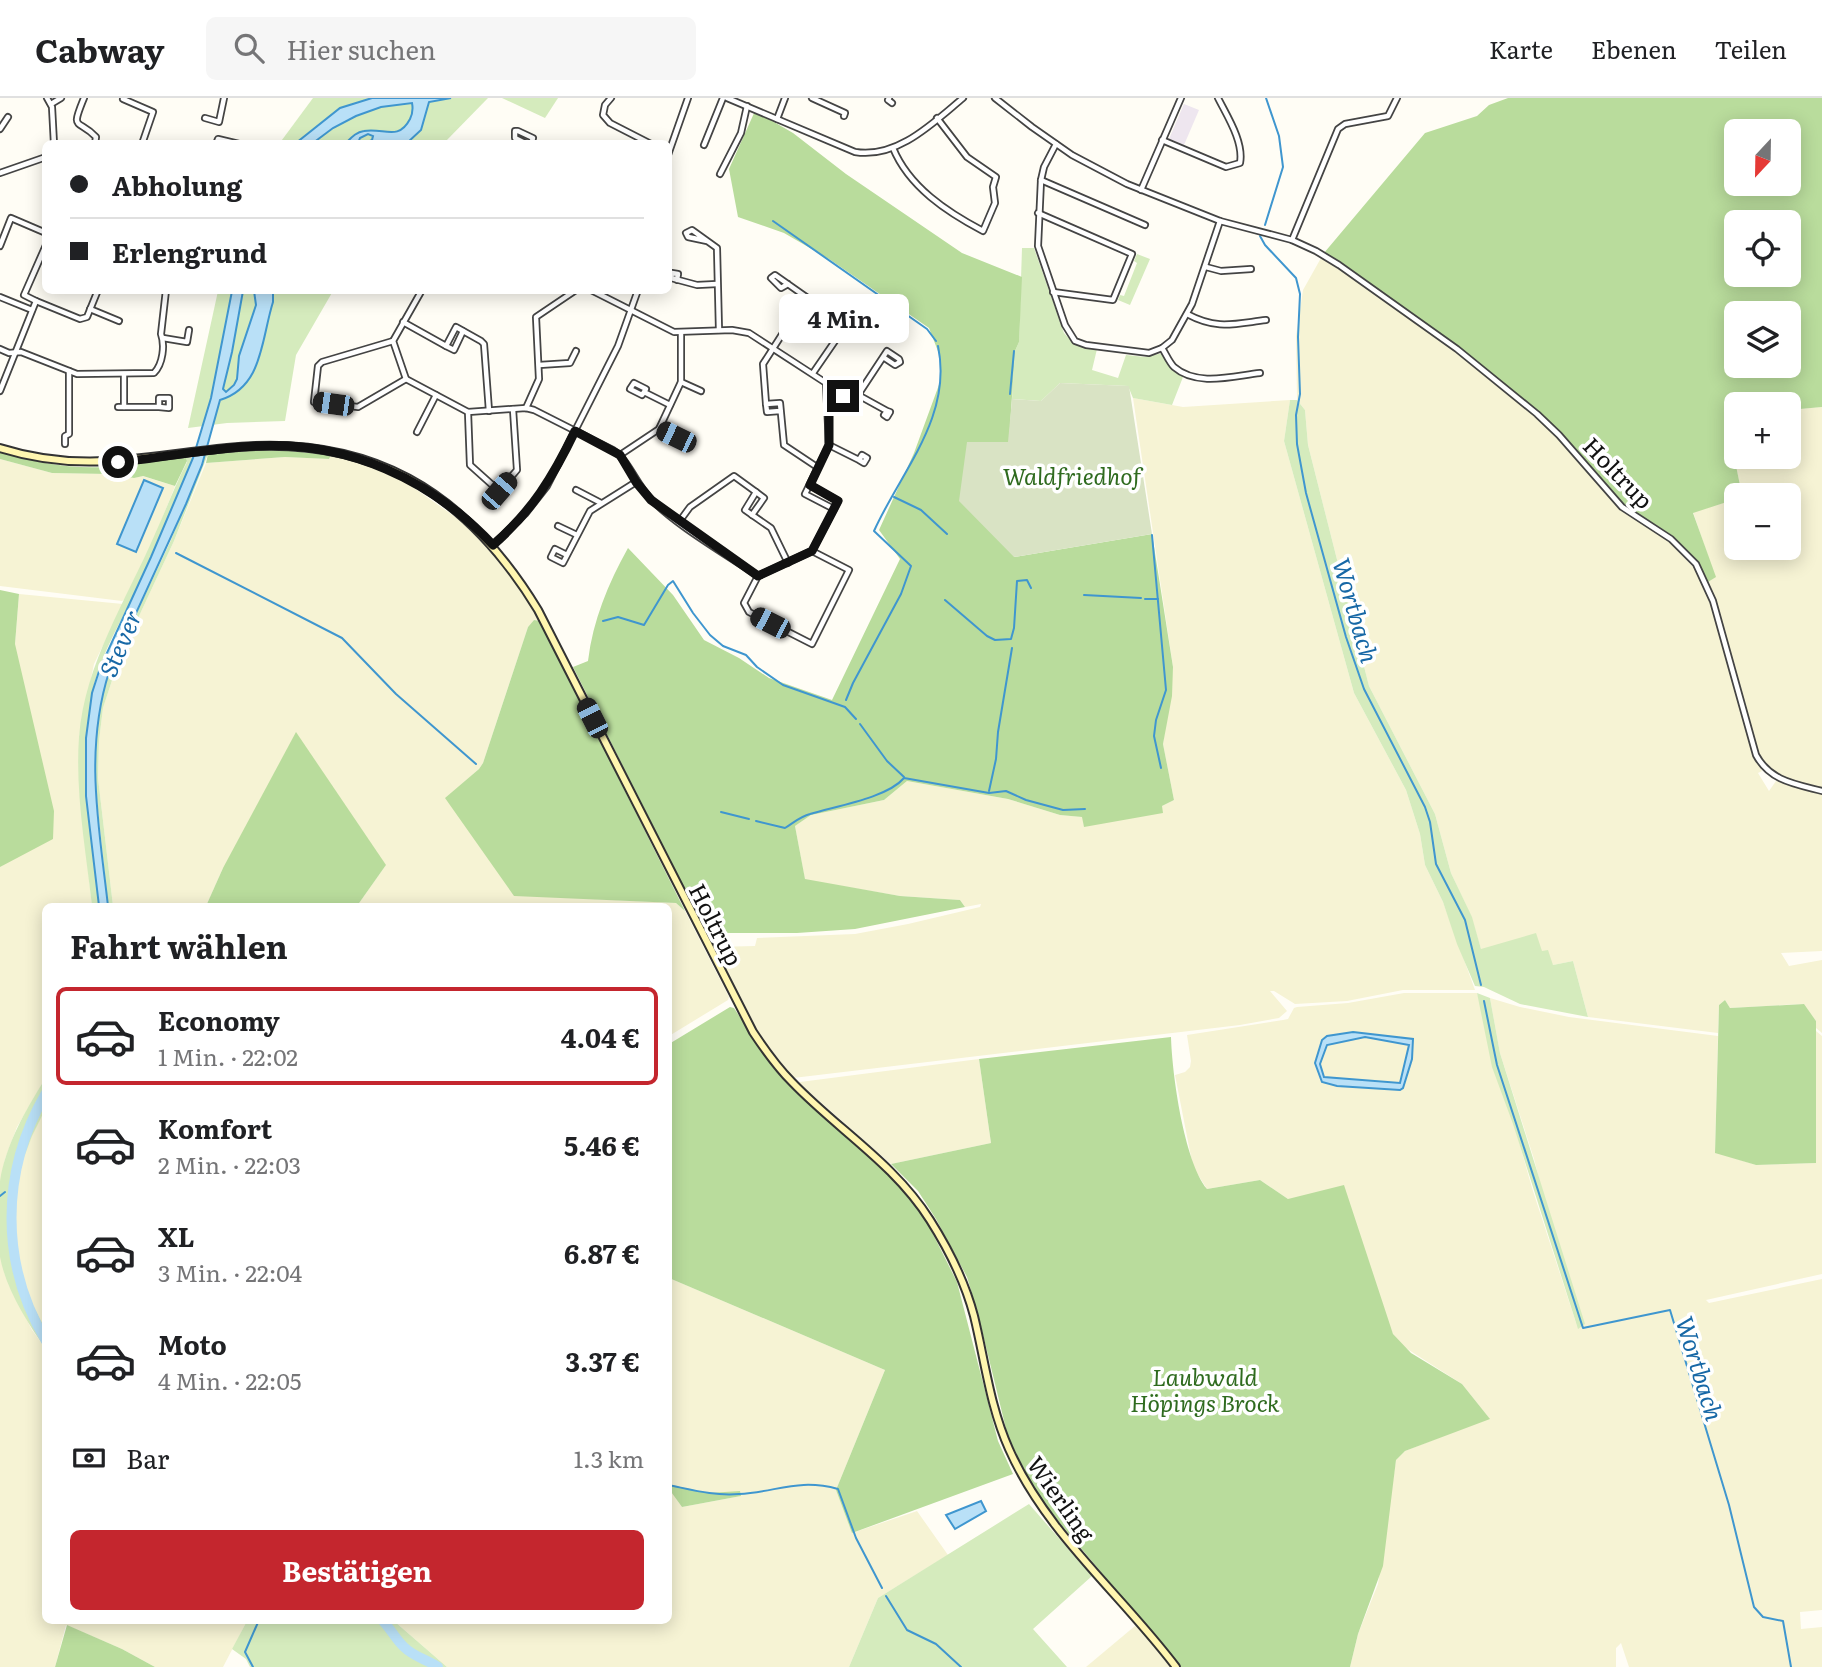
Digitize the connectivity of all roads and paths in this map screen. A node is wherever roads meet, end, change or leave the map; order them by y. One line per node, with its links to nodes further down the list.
1 (47, 98): 16 (street)
2 (61, 98): 16 (street)
3 (84, 98): 25 (street)
4 (224, 98): 20 (street)
5 (611, 98): 27 (street)
6 (688, 98): 29 (street)
7 (725, 98): 17 (street); 31 (street)
8 (785, 98): 22 (street)
9 (811, 98): 18 (street)
10 (963, 98): 21 (street)
11 (995, 98): 30 (street, Holtrup)
12 (1181, 98): 28 (street)
13 (1218, 98): 28 (street)
14 (1397, 98): 42 (street)
15 (122, 99): 26 (street)
16 (51, 104): 24 (street)
17 (747, 106): 22 (street); 35 (street)
18 (844, 116)
19 (8, 117): 23 (street)
20 (205, 118)
21 (937, 118): 32 (street); 32 (street)
22 (776, 119): 32 (street)
23 (0, 129)
24 (54, 140)
25 (96, 140)
26 (143, 140)
27 (644, 140)
28 (1162, 140): 37 (street)
29 (672, 144)
30 (1056, 144): 36 (street); 37 (street, Holtrup)
31 (704, 145)
32 (893, 148)
33 (42, 158): 34 (street)
34 (0, 173)
35 (720, 174)
36 (1041, 180): 38 (street); 40 (street)
37 (1141, 190): 39 (street, Holtrup)
38 (1038, 213): 51 (street); 51 (street)
39 (1220, 221): 42 (street, Holtrup); 46 (street)
40 (1144, 225)
41 (42, 231): 44 (street)
42 (1292, 240): 124 (street, Holtrup)
43 (707, 241): 49 (street)
44 (0, 246)
45 (42, 254): 60 (street)
46 (1206, 267): 47 (street); 64 (street)
47 (1251, 270)
48 (677, 280): 49 (street)
49 (717, 284): 69 (street)
50 (788, 284): 59 (street)
51 (1053, 292): 74 (street)
52 (96, 294): 61 (street)
53 (166, 294): 71 (street)
54 (420, 294): 67 (street)
55 (570, 294): 79 (street)
56 (599, 294): 63 (street)
57 (637, 294): 63 (street)
58 (0, 297): 62 (street)
59 (806, 297): 73 (street); 81 (street)
60 (36, 301): 61 (street); 62 (street)
61 (90, 309): 66 (street)
62 (32, 310): 77 (street)
63 (632, 311): 70 (street); 100 (street)
64 (1187, 314): 65 (street); 74 (street)
65 (1266, 320)
66 (119, 321)
67 (402, 322): 72 (street); 96 (street)
68 (188, 330): 71 (street)
69 (719, 330): 70 (street); 73 (street)
70 (681, 333): 85 (street)
71 (163, 338): 83 (street)
72 (393, 341): 84 (street); 84 (street)
73 (774, 347): 81 (street); 108 (street)
74 (1163, 348): 82 (street)
75 (0, 349): 77 (street)
76 (576, 351): 79 (street)
77 (14, 352): 80 (street); 86 (street)
78 (883, 357): 90 (street)
79 (539, 365): 94 (street)
80 (69, 371): 83 (street); 103 (street)
81 (813, 373): 91 (street)
82 (1260, 373)
83 (124, 374): 93 (street)
84 (405, 379): 89 (street)
85 (681, 382): 87 (street); 92 (street)
86 (0, 391)
87 (701, 391)
88 (644, 392): 92 (street)
89 (436, 395): 98 (street); 101 (street)
90 (858, 395): 91 (street); 97 (street)
91 (829, 397): 104 (street)
92 (670, 405): 99 (street)
93 (159, 407)
94 (526, 408): 95 (street); 100 (street)
95 (513, 409): 96 (street); 98 (street)
96 (489, 411): 98 (street)
97 (887, 411)
98 (468, 412)
99 (659, 429): 102 (street); 106 (street)
100 (575, 431): 106 (street); 119 (street)
101 (417, 432)
102 (676, 437)
103 (65, 444)
104 (829, 445): 107 (street); 108 (street)
105 (0, 448): 119 (main road, Holtrup)
106 (620, 455): 109 (street)
107 (859, 460)
108 (817, 467): 110 (street)
109 (636, 482): 113 (street); 116 (street)
110 (810, 485): 114 (street); 114 (street)
111 (576, 490): 113 (street)
112 (756, 492): 115 (street); 115 (street); 116 (street)
113 (601, 503): 118 (street)
114 (834, 509): 120 (street)
115 (752, 515): 122 (street)
116 (679, 522): 123 (street)
117 (558, 526): 118 (street)
118 (577, 535): 121 (street)
119 (493, 545): 125 (main road, Holtrup)
120 (812, 551): 122 (street); 123 (street)
121 (567, 555)
122 (788, 563): 123 (street)
123 (758, 576)
124 (1822, 791)
125 (962, 1280): 126 (main road, Wierling)
126 (1176, 1667)

